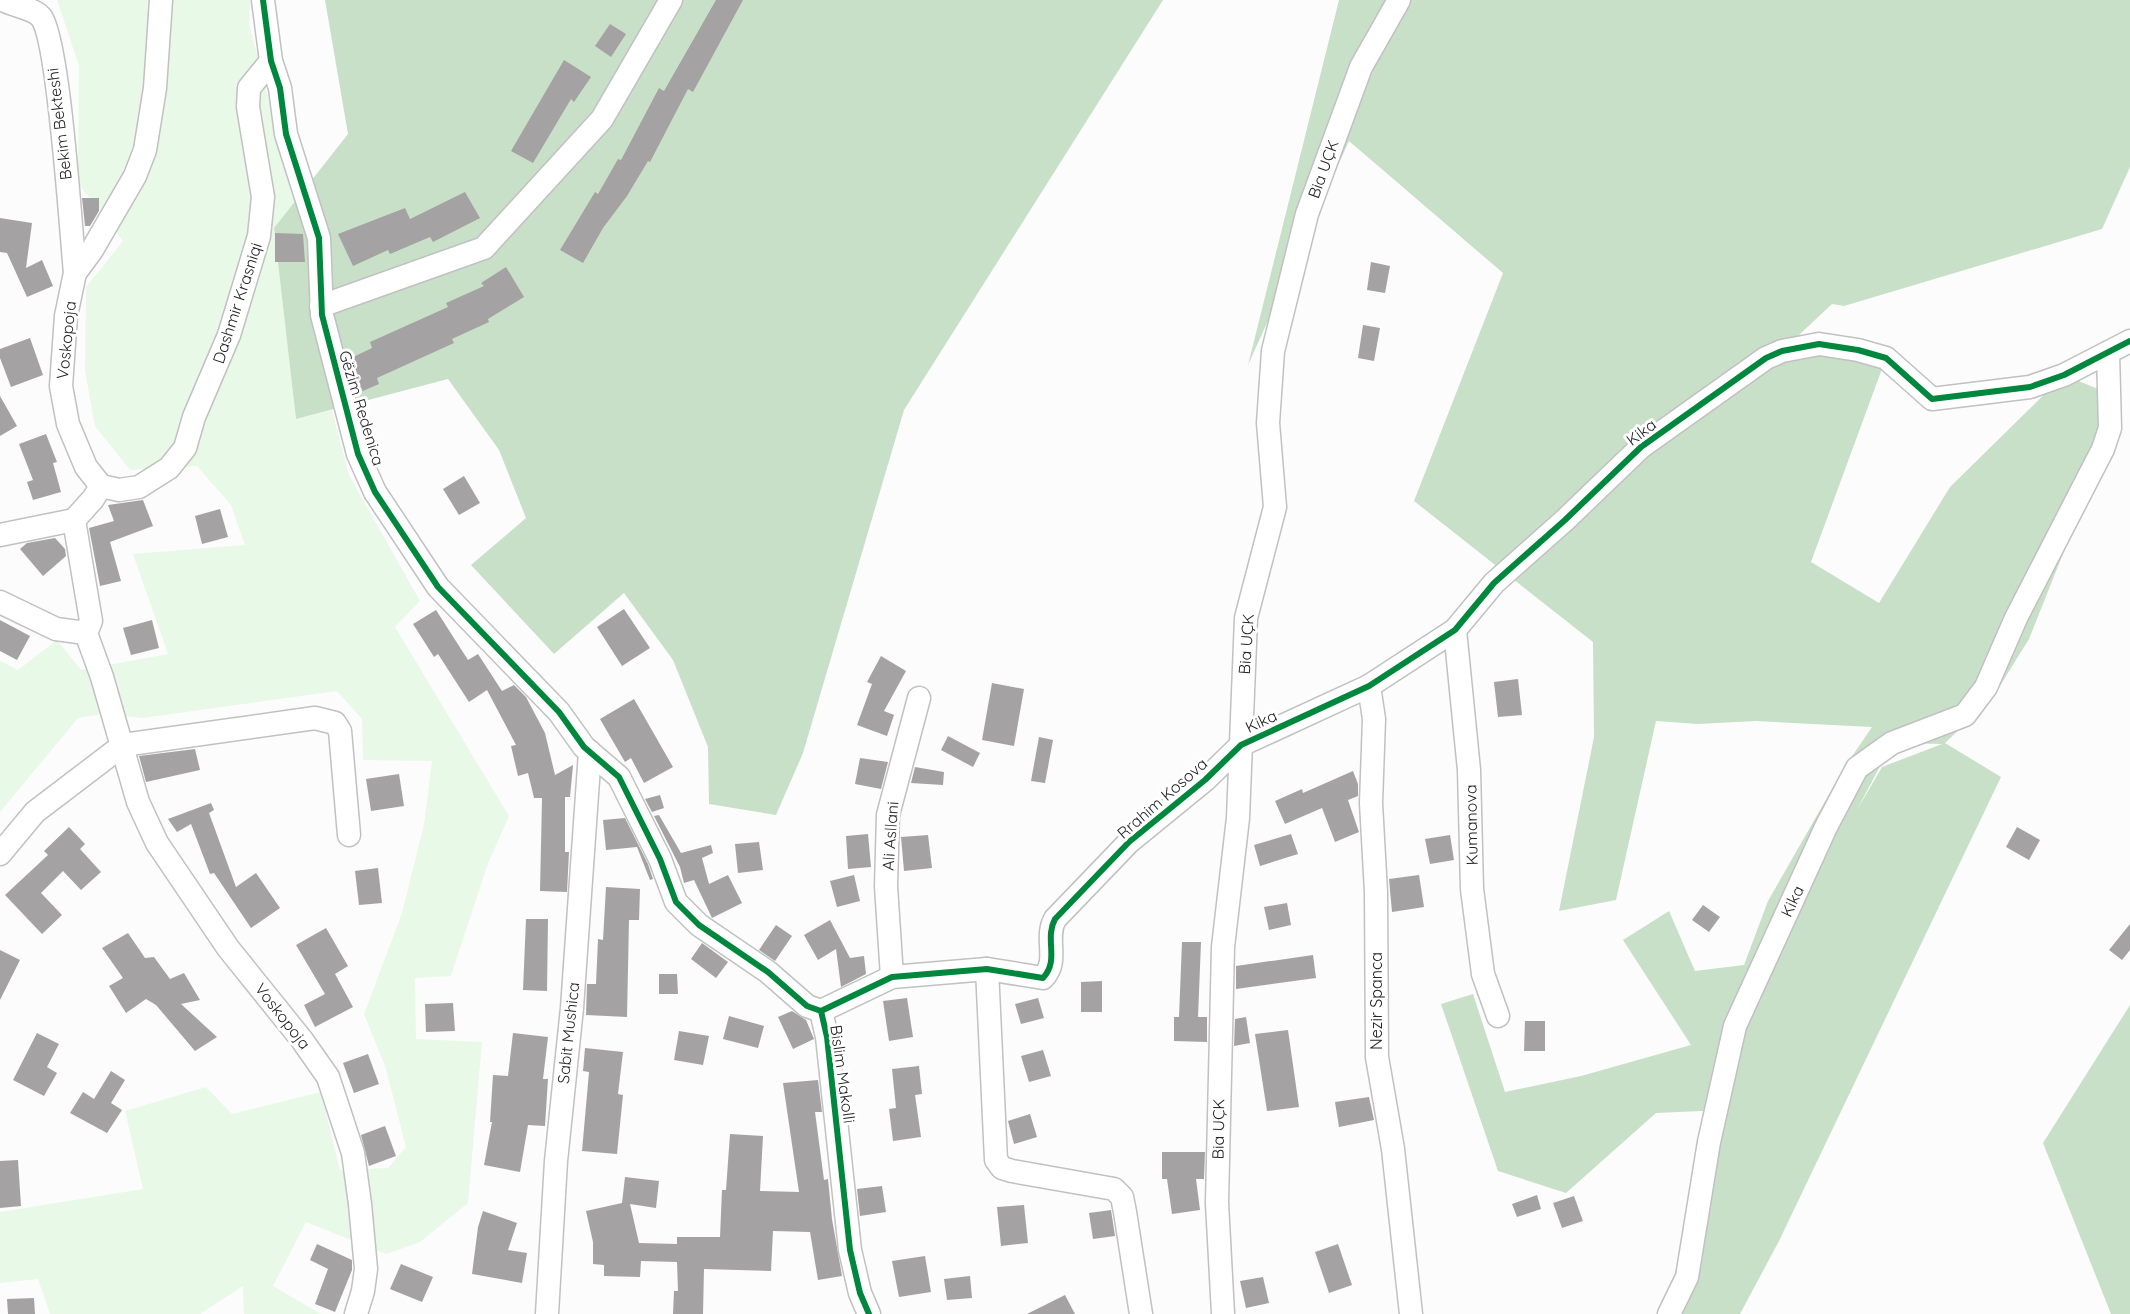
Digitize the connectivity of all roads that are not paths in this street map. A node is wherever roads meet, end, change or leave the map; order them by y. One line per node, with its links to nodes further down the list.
1 (3, 0): 7 (street, Bekim Bekteshi)
2 (161, 0): 7 (street, Voskopoja)
3 (263, 0): 6 (street, Gëzim Redenica)
4 (671, 0): 8 (street)
5 (1399, 0): 20 (street, Bia UÇK)
6 (271, 61): 8 (street, Gëzim Redenica); 11 (street, Dashmir Krasniqi)
7 (75, 273): 11 (street, Voskopoja)
8 (321, 306): 21 (street, Gëzim Redenica)
9 (2130, 341): 10 (street)
10 (2108, 353): 15 (street, Kika); 34 (street, Kika)
11 (101, 486): 12 (street)
12 (74, 520): 13 (street); 16 (street, Voskopoja)
13 (0, 535)
14 (0, 602): 16 (street)
15 (1455, 630): 17 (street, Kika); 27 (street, Kumanova)
16 (86, 633): 19 (street, Voskopoja)
17 (1369, 686): 20 (street, Kika); 33 (street, Nezir Spanca)
18 (919, 698): 25 (street, Ali Asllani)
19 (123, 745): 22 (street); 23 (street); 28 (street, Voskopoja)
20 (1241, 745): 24 (street, Rrahim Kosova); 32 (street, Bia UÇK)
21 (590, 752): 26 (street, Bislim Makolli); 29 (street, Sabit Mushica)
22 (350, 835)
23 (0, 854)
24 (987, 969): 25 (street, Rrahim Kosova); 31 (street)
25 (892, 978): 26 (street, Rrahim Kosova)
26 (821, 1011): 30 (street, Bislim Makolli)
27 (1498, 1016)
28 (356, 1314)
29 (547, 1314)
30 (869, 1314)
31 (1141, 1314)
32 (1223, 1314)
33 (1411, 1314)
34 (1669, 1314)

